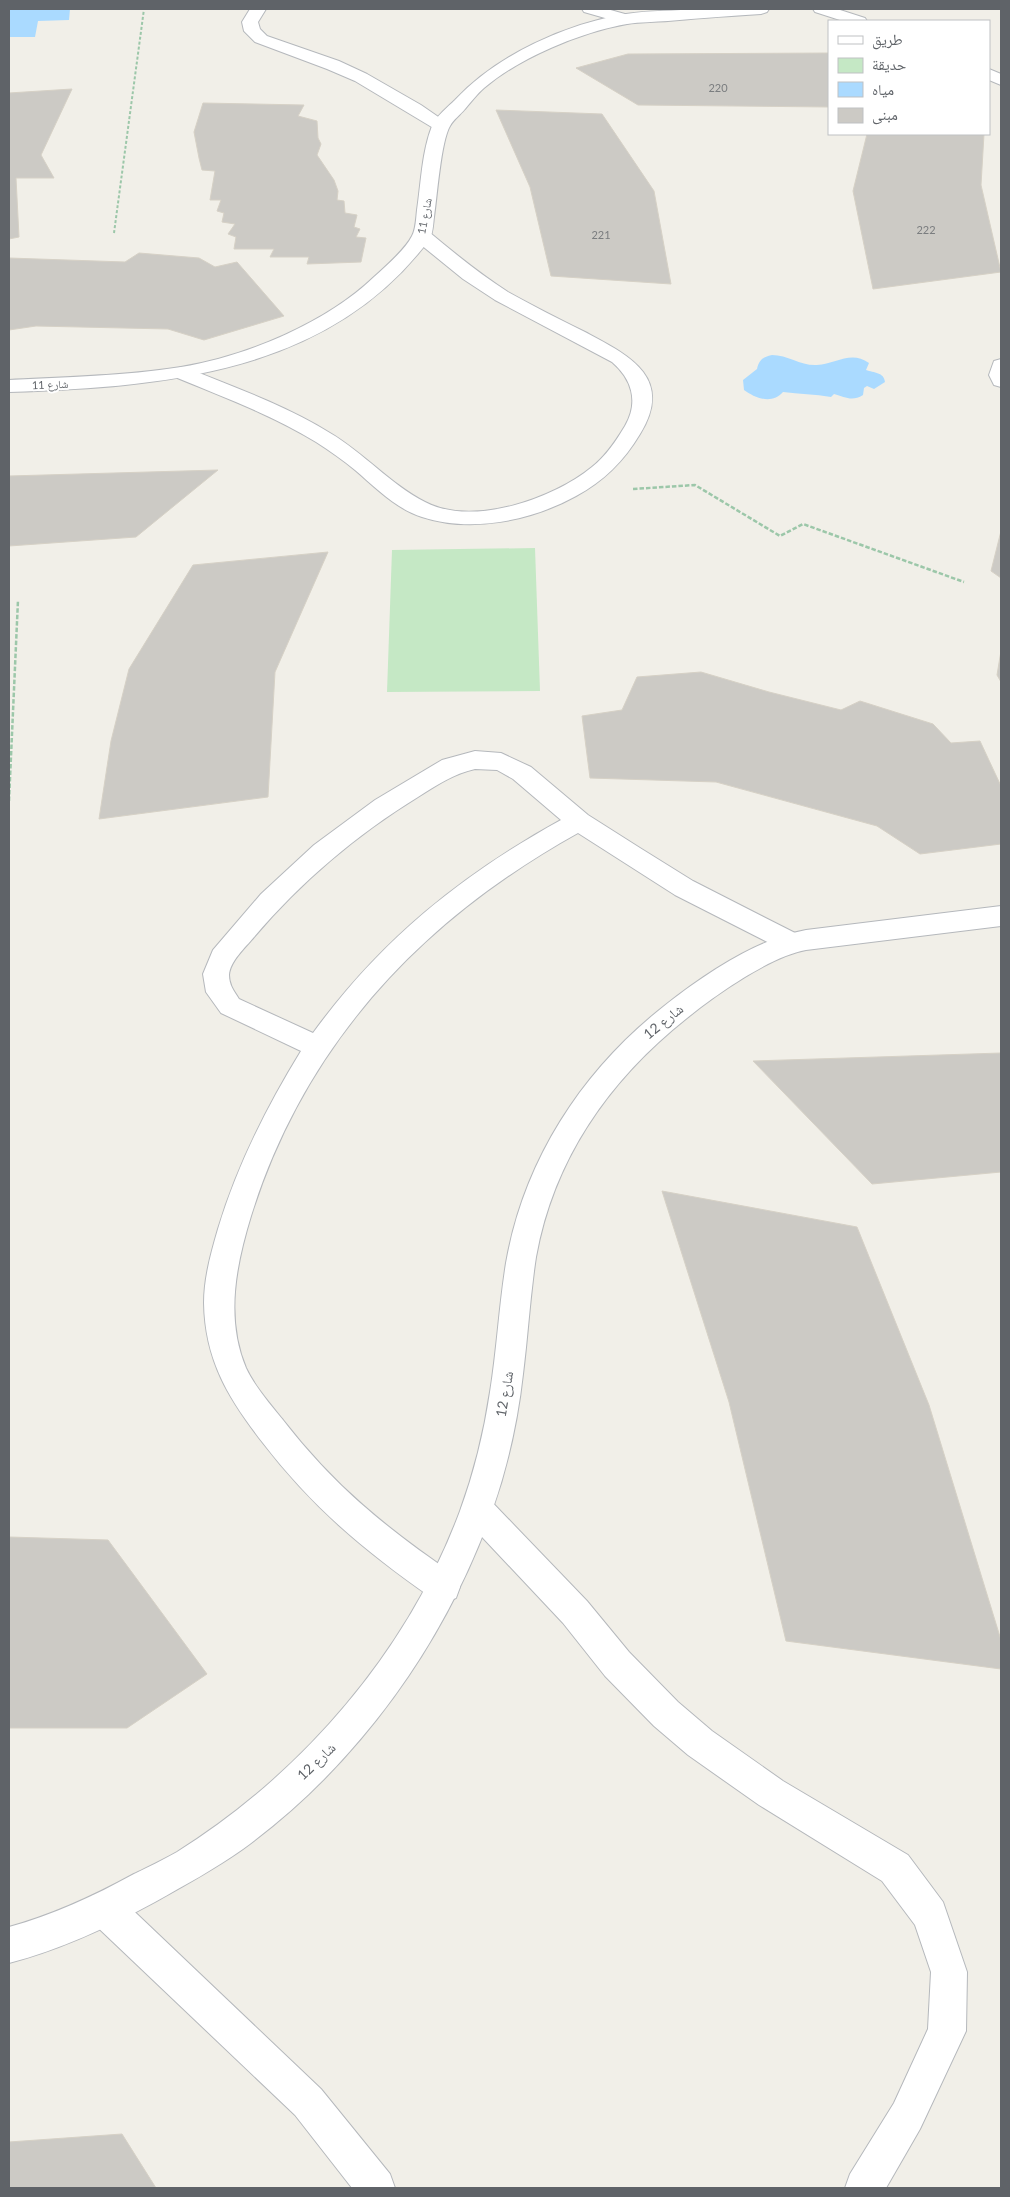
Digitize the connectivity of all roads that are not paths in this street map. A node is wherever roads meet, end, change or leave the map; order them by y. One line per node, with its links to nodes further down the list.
1 (258, 9): 7 (street)
2 (590, 9): 5 (street)
3 (760, 9): 5 (street)
4 (820, 9): 6 (street)
5 (626, 19): 7 (street)
6 (856, 20)
7 (440, 125): 8 (street, شارع 11)
8 (422, 236): 10 (street, شارع 11); 10 (street)
9 (1001, 365): 11 (street)
10 (182, 373): 12 (street, شارع 11)
11 (1001, 381)
12 (9, 386)
13 (579, 821): 15 (street); 16 (street); 16 (street)
14 (1001, 916): 15 (street, شارع 12)
15 (792, 943): 17 (street, شارع 12)
16 (317, 1047): 18 (street)
17 (477, 1509): 18 (street, شارع 12); 22 (street)
18 (444, 1587): 19 (street, شارع 12)
19 (105, 1909): 20 (street, شارع 12); 21 (street)
20 (9, 1945)
21 (376, 2188)
22 (864, 2188)

